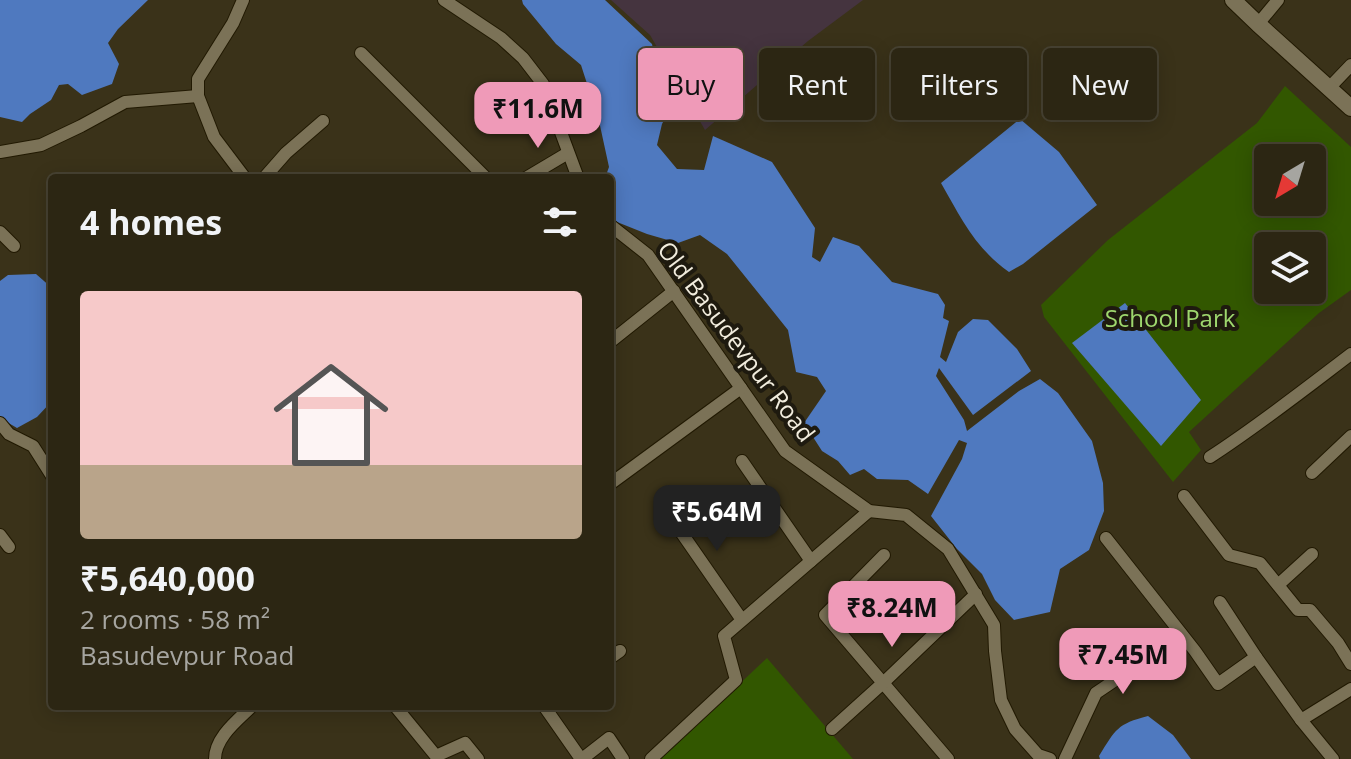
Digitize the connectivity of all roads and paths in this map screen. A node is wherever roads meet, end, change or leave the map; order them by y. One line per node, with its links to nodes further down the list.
1 (243, 0): 9 (street)
2 (444, 0): 13 (street)
3 (1233, 0): 5 (street)
4 (1278, 0): 5 (street)
5 (1258, 24): 8 (street)
6 (361, 53): 16 (street)
7 (1351, 65): 8 (street)
8 (1329, 88): 10 (street)
9 (198, 96): 12 (street); 14 (street)
10 (1351, 108)
11 (323, 121): 15 (street)
12 (0, 152)
13 (568, 153): 17 (street); 18 (street)
14 (242, 174)
15 (268, 174)
16 (482, 174)
17 (533, 174)
18 (576, 174)
19 (614, 228): 22 (street, Old Basudevpur Road)
20 (0, 232): 21 (street)
21 (14, 246)
22 (674, 291): 23 (street); 25 (street, Old Basudevpur Road)
23 (614, 339)
24 (1351, 354): 28 (street)
25 (741, 388): 32 (street); 35 (street, Old Basudevpur Road)
26 (0, 423): 30 (street)
27 (1351, 436): 31 (street)
28 (1210, 457)
29 (742, 461): 41 (street)
30 (48, 470)
31 (1312, 473)
32 (614, 481)
33 (1184, 496): 42 (street)
34 (663, 506): 45 (street)
35 (869, 511): 41 (street); 43 (street, Old Basudevpur Road)
36 (0, 535): 38 (street)
37 (1106, 538): 46 (street)
38 (9, 547)
39 (1312, 554): 42 (street)
40 (884, 555): 51 (street)
41 (811, 561): 45 (street)
42 (1278, 585): 48 (street)
43 (976, 594): 51 (street); 64 (street, Old Basudevpur Road)
44 (1220, 602): 49 (street)
45 (742, 620): 62 (street)
46 (1182, 635): 49 (street); 65 (street)
47 (1351, 637): 48 (street)
48 (1338, 643): 50 (street)
49 (1256, 657): 56 (street)
50 (1351, 664)
51 (883, 683): 57 (street); 63 (street)
52 (1351, 689): 56 (street)
53 (248, 710): 58 (street)
54 (398, 710): 59 (street)
55 (548, 710): 60 (street)
56 (1301, 720): 66 (street)
57 (832, 729)
58 (215, 759)
59 (478, 759)
60 (581, 759): 61 (street)
61 (623, 759)
62 (651, 759)
63 (948, 759)
64 (1050, 759)
65 (1065, 759)
66 (1333, 759)

